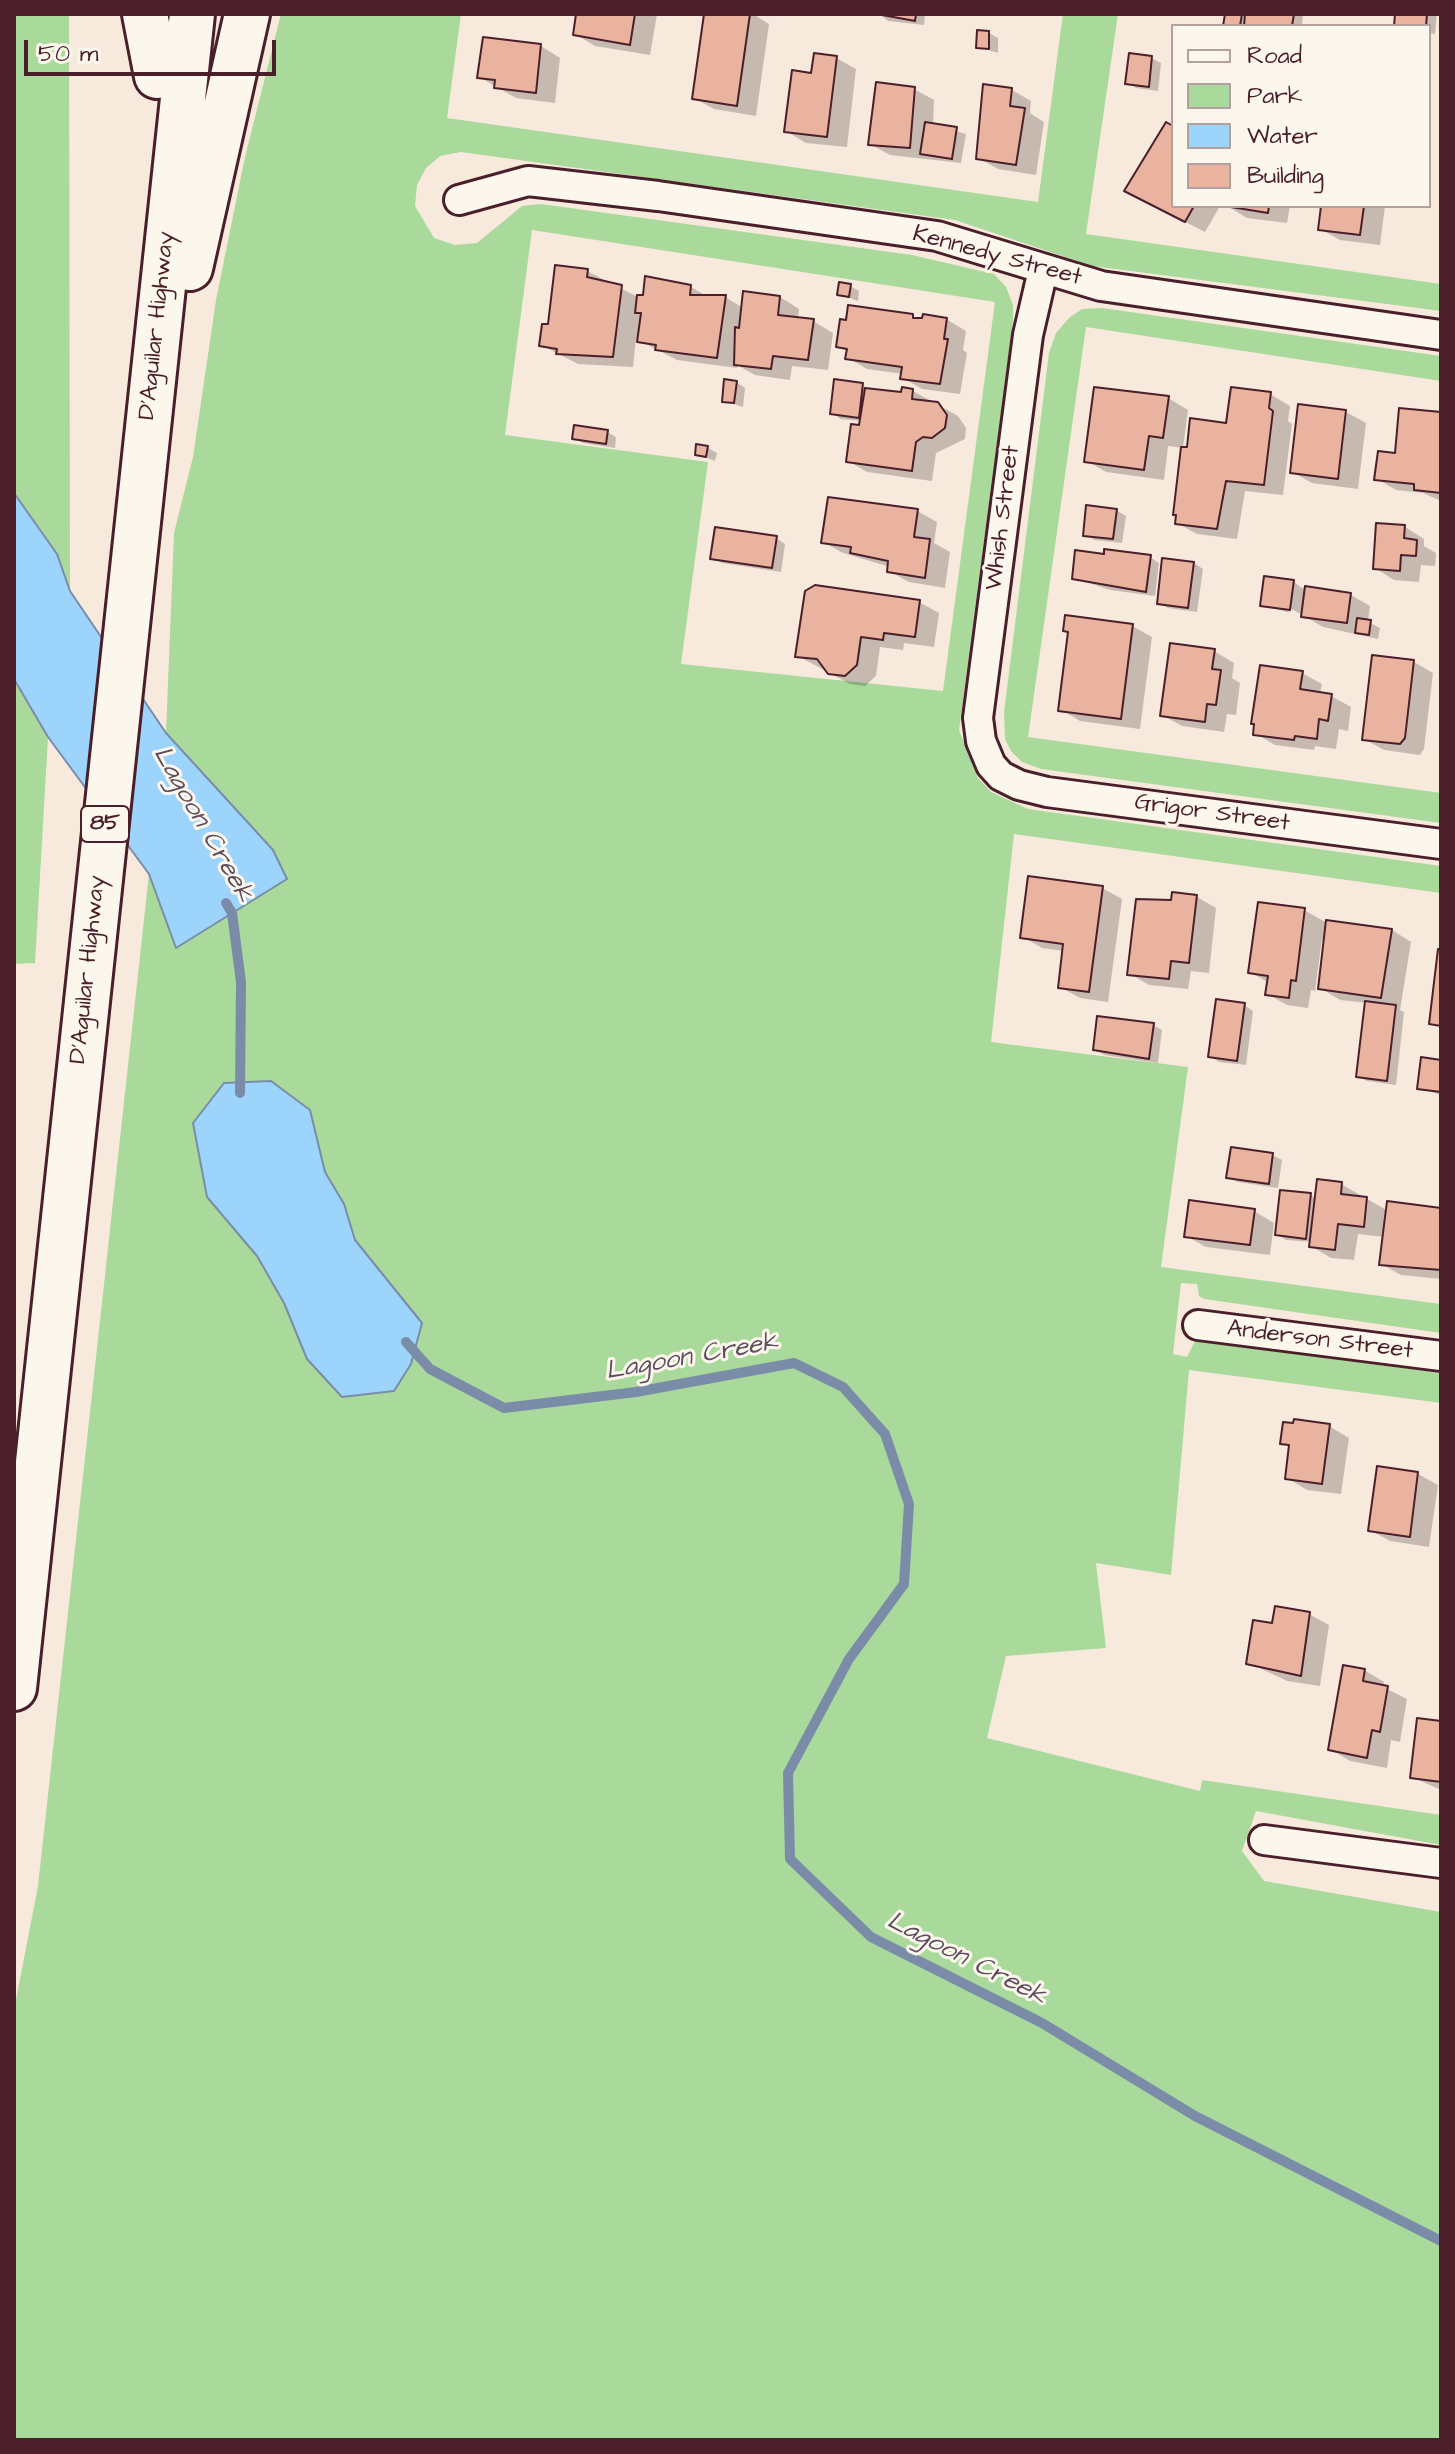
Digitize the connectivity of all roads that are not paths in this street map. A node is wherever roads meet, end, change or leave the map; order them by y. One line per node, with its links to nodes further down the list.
1 (145, 14): 5 (highway)
2 (165, 14): 5 (highway, D'Aguilar Highway / 85)
3 (192, 14): 9 (highway, D'Aguilar Highway / 85)
4 (247, 14): 9 (highway)
5 (157, 76): 9 (highway, D'Aguilar Highway / 85)
6 (459, 200): 7 (street, Kennedy Street)
7 (1043, 270): 8 (street, Kennedy Street); 10 (street, Whish Street)
8 (1441, 335)
9 (135, 408): 12 (highway, D'Aguilar Highway / 85)
10 (991, 765): 11 (street, Grigor Street)
11 (1441, 844)
12 (51, 1210): 15 (highway, D'Aguilar Highway / 85); 16 (highway, D'Aguilar Highway / 85)
13 (1198, 1325): 14 (street, Anderson Street)
14 (1441, 1356)
15 (14, 1426)
16 (14, 1688)
17 (1264, 1840): 18 (street)
18 (1441, 1863)

